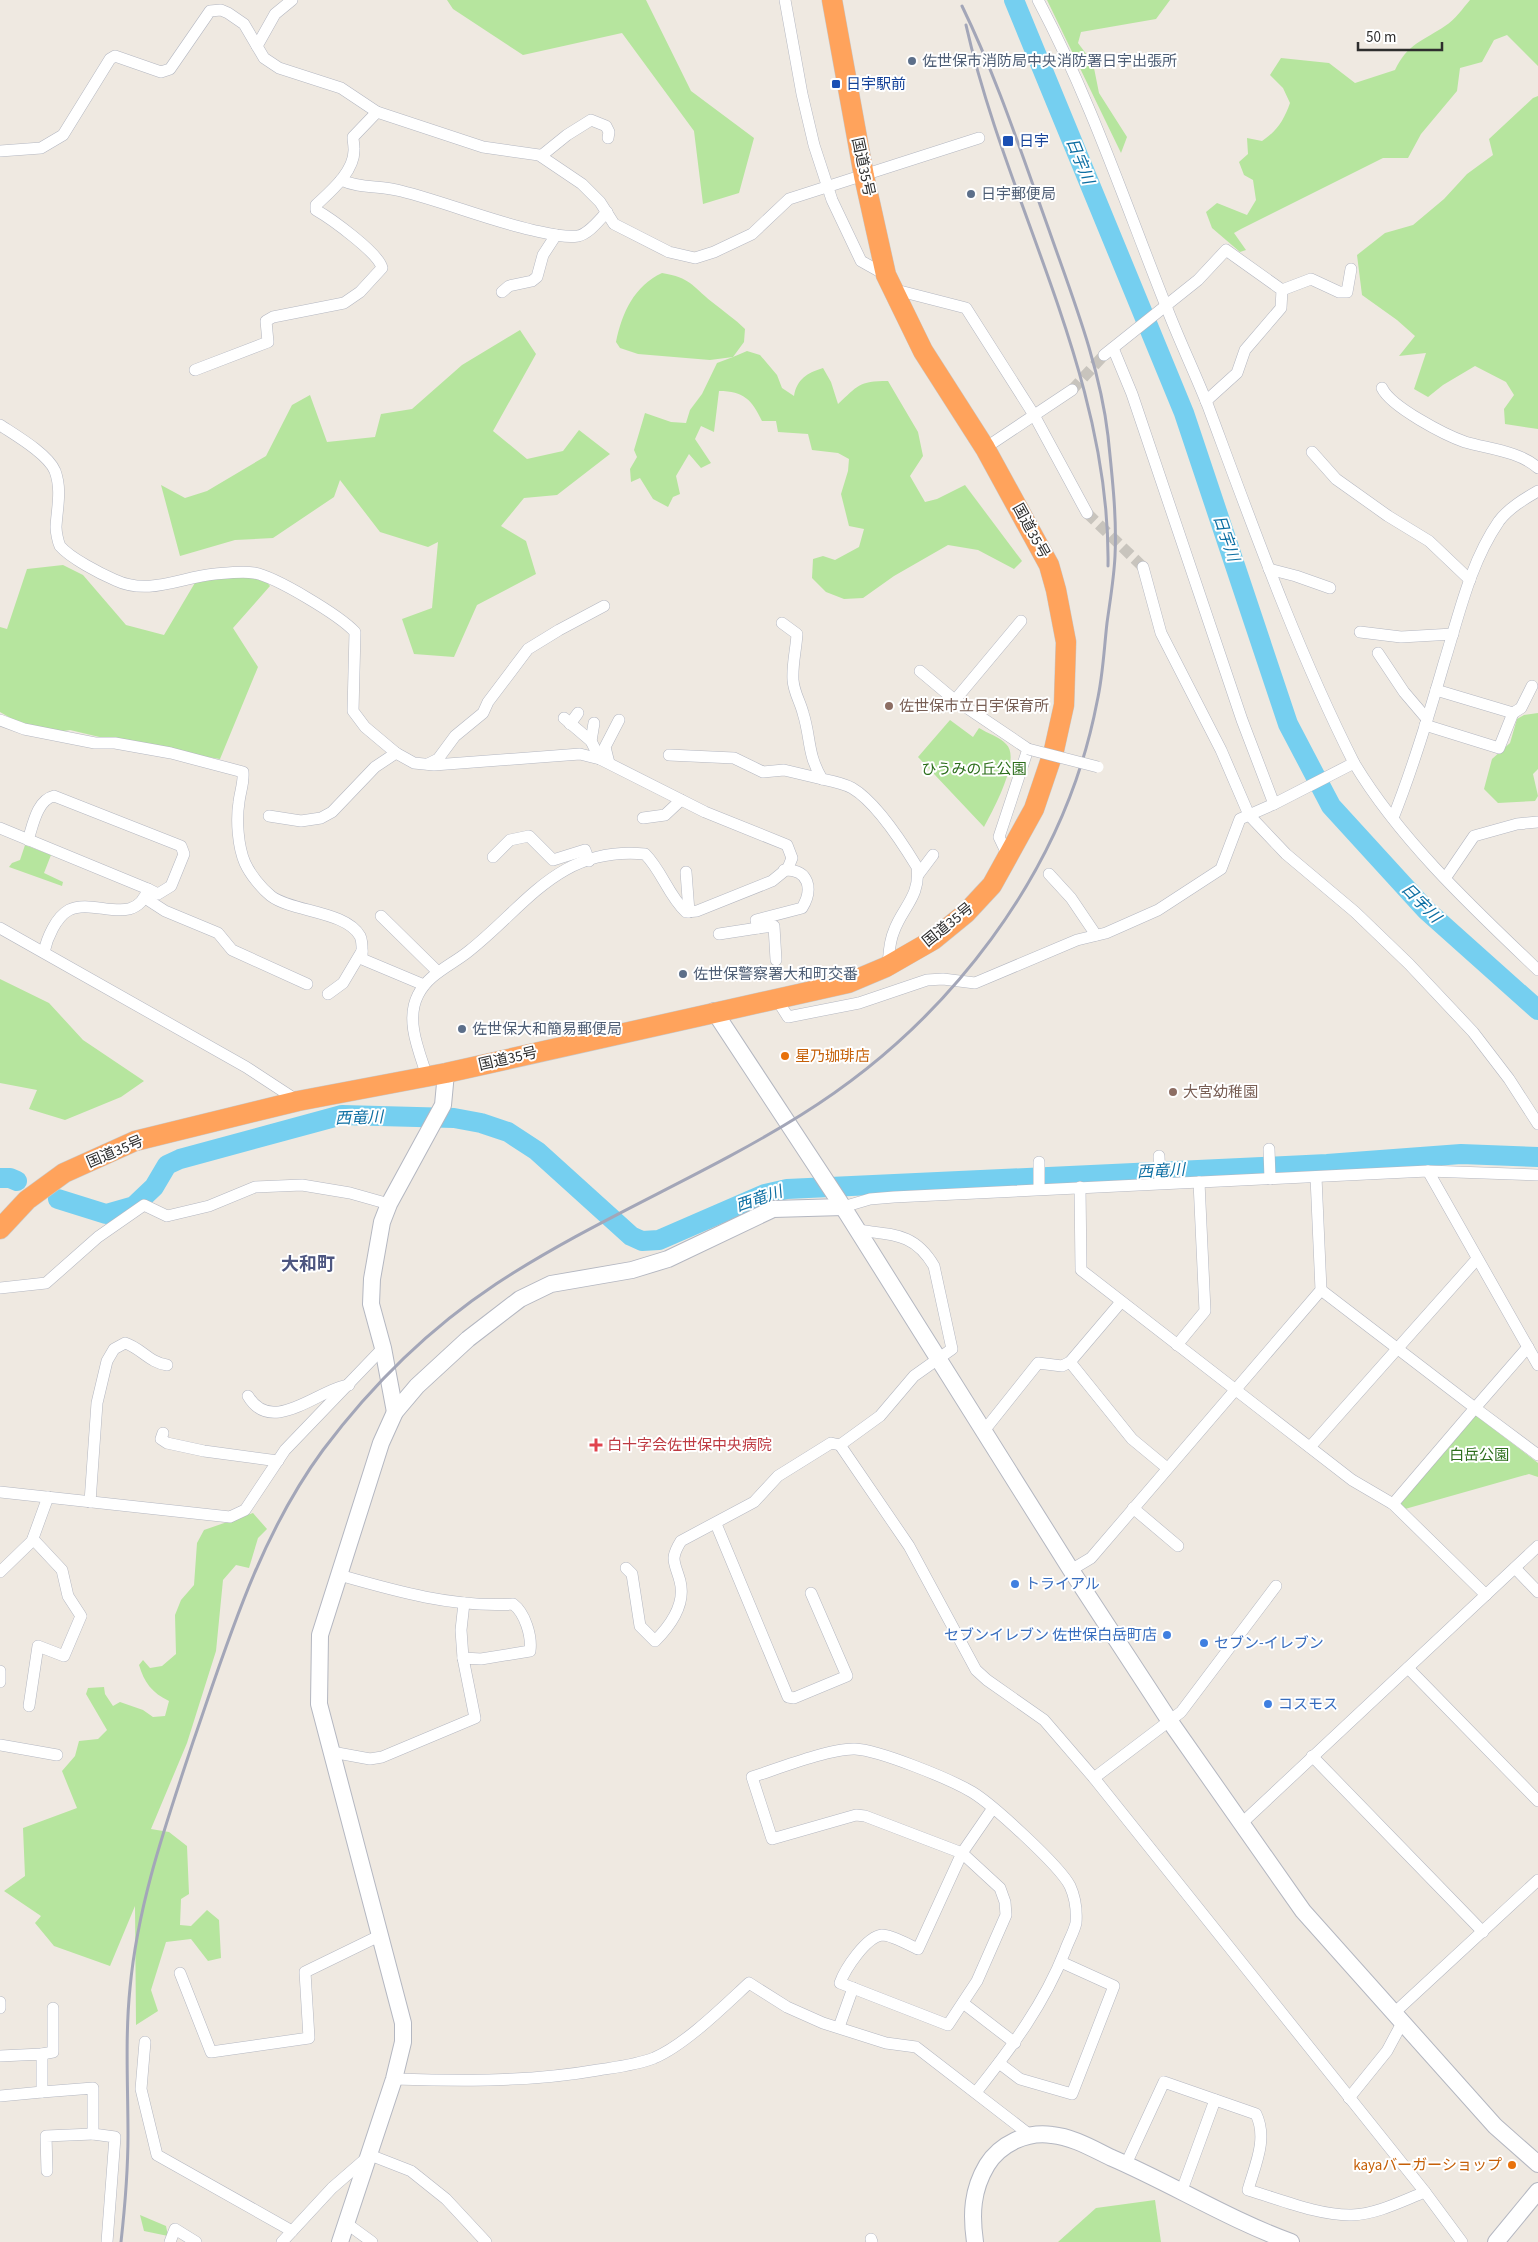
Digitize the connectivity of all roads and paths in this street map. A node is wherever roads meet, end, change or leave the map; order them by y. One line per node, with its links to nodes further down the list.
1 (292, 0): 5 (street)
2 (785, 0): 13 (street)
3 (832, 0): 11 (highway, 国道35号)
4 (1038, 0): 20 (street)
5 (257, 46): 6 (street); 9 (street)
6 (377, 112): 10 (street); 12 (street)
7 (608, 138): 10 (street)
8 (980, 138): 11 (street)
9 (0, 151)
10 (541, 156): 14 (street)
11 (864, 176): 13 (street); 17 (highway, 国道35号)
12 (341, 180): 15 (street); 21 (street)
13 (828, 186): 14 (street); 17 (street)
14 (607, 212): 15 (street)
15 (556, 235): 19 (street)
16 (1351, 269): 18 (street)
17 (889, 282): 25 (street); 27 (highway, 国道35号)
18 (1282, 290): 20 (street); 24 (street)
19 (502, 292)
20 (1166, 307): 24 (street); 62 (street)
21 (195, 370)
22 (1382, 388): 29 (street)
23 (1072, 390): 25 (street)
24 (1206, 401): 33 (street)
25 (1034, 415): 27 (street); 31 (street)
26 (0, 425): 54 (street)
27 (984, 448): 72 (highway, 国道35号)
28 (1312, 452): 34 (street)
29 (1538, 468)
30 (1538, 491): 34 (street)
31 (1087, 513)
32 (1143, 568): 63 (street)
33 (1269, 569): 35 (street); 58 (street)
34 (1470, 580): 40 (street)
35 (1330, 588)
36 (604, 606): 57 (street)
37 (1022, 621): 45 (street)
38 (782, 623): 60 (street)
39 (1360, 632): 40 (street)
40 (1453, 634): 44 (street)
41 (1378, 653): 50 (street)
42 (920, 671): 45 (street)
43 (1532, 686): 47 (street)
44 (1436, 690): 47 (street); 50 (street)
45 (955, 700): 53 (street)
46 (578, 713): 52 (street)
47 (1513, 713): 50 (street)
48 (0, 720): 86 (street)
49 (619, 720): 56 (street)
50 (1426, 722): 66 (street)
51 (594, 723): 52 (street)
52 (591, 741): 56 (street)
53 (1028, 749): 59 (street, bridge); 72 (street)
54 (396, 753): 57 (street); 64 (street)
55 (669, 755): 60 (street)
56 (604, 761): 57 (street); 61 (street)
57 (428, 764)
58 (1354, 764): 62 (street); 66 (street)
59 (1098, 767)
60 (822, 779): 77 (street)
61 (681, 800): 65 (street); 74 (street)
62 (1274, 804): 63 (street)
63 (1249, 815): 85 (street); 99 (street)
64 (269, 816)
65 (643, 818)
66 (1393, 818): 78 (street)
67 (1538, 822): 78 (street)
68 (0, 828): 69 (street)
69 (28, 840): 79 (street); 79 (street)
70 (933, 855): 77 (street)
71 (494, 857): 73 (street)
72 (1009, 858): 90 (highway, 国道35号)
73 (589, 861): 80 (street); 91 (street)
74 (784, 870): 80 (street); 83 (street)
75 (686, 872): 80 (street)
76 (1049, 874): 85 (street)
77 (918, 875): 90 (street)
78 (1446, 877): 89 (street)
79 (146, 894): 87 (street); 92 (street)
80 (689, 912)
81 (381, 916): 91 (street)
82 (0, 928): 87 (street)
83 (758, 928): 84 (street); 88 (street)
84 (719, 934)
85 (1096, 935): 95 (street)
86 (362, 951): 93 (street); 94 (street)
87 (44, 952): 98 (street)
88 (776, 960)
89 (1536, 964)
90 (888, 966): 95 (highway, 国道35号)
91 (438, 972): 93 (street)
92 (306, 984)
93 (424, 985): 97 (street)
94 (328, 994)
95 (776, 998): 96 (highway, 国道35号)
96 (714, 1011): 97 (highway, 国道35号); 112 (street)
97 (436, 1074): 98 (highway, 国道35号); 111 (street)
98 (298, 1101): 113 (highway, 国道35号)
99 (1538, 1124)
100 (1269, 1151): 104 (street)
101 (1160, 1157): 107 (street)
102 (1039, 1164): 109 (street)
103 (1428, 1170): 105 (street); 106 (street); 115 (street)
104 (1270, 1174): 106 (street); 108 (street)
105 (1538, 1175)
106 (1316, 1177): 117 (street)
107 (1160, 1180): 108 (street); 110 (street)
108 (1199, 1182): 119 (street)
109 (1039, 1186): 110 (street); 112 (street)
110 (1080, 1187): 118 (street)
111 (389, 1204): 116 (street); 121 (street)
112 (843, 1207): 114 (street); 131 (street)
113 (0, 1229)
114 (857, 1230): 123 (street); 123 (street)
115 (1477, 1259): 120 (street); 122 (street)
116 (0, 1288)
117 (1320, 1290): 122 (street); 128 (street)
118 (1121, 1302): 119 (street); 124 (street)
119 (1177, 1345): 128 (street)
120 (1528, 1347): 126 (street); 130 (street)
121 (383, 1348): 127 (street); 131 (street)
122 (1398, 1348): 130 (street); 135 (street)
123 (938, 1359): 132 (street); 134 (street)
124 (1070, 1362): 132 (street); 138 (street)
125 (167, 1365): 141 (street)
126 (1538, 1365)
127 (349, 1385): 129 (street); 137 (street)
128 (1234, 1390): 135 (street); 138 (street)
129 (248, 1396)
130 (1475, 1408): 136 (street); 142 (street)
131 (394, 1412): 152 (street)
132 (983, 1432): 150 (street)
133 (164, 1433): 137 (street)
134 (840, 1445): 144 (street); 168 (street)
135 (1310, 1447): 142 (street)
136 (1538, 1455)
137 (278, 1461): 141 (street)
138 (1167, 1468): 143 (street)
139 (0, 1492): 140 (street)
140 (48, 1497): 141 (street); 145 (street)
141 (90, 1502)
142 (1393, 1504): 156 (street)
143 (1133, 1508): 146 (street); 150 (street)
144 (716, 1524): 148 (street); 155 (street)
145 (33, 1539): 151 (street); 162 (street)
146 (1178, 1546)
147 (1538, 1546): 149 (street)
148 (626, 1568)
149 (1515, 1568): 154 (street); 156 (street)
150 (1071, 1570): 163 (street)
151 (0, 1572)
152 (339, 1575): 157 (street); 165 (street)
153 (1276, 1586): 163 (street)
154 (1538, 1592)
155 (811, 1593)
156 (1486, 1595): 159 (street)
157 (464, 1603): 158 (street); 158 (street)
158 (464, 1658): 165 (street)
159 (1408, 1668): 167 (street); 169 (street)
160 (0, 1671): 161 (street)
161 (0, 1682)
162 (29, 1706)
163 (1170, 1720): 168 (street); 171 (street)
164 (0, 1745): 166 (street)
165 (332, 1752): 175 (street)
166 (57, 1755)
167 (1312, 1756): 171 (street); 174 (street)
168 (1094, 1778): 194 (street)
169 (1538, 1801)
170 (993, 1808): 172 (street); 172 (street); 176 (street)
171 (1242, 1823): 183 (street)
172 (962, 1853): 178 (street); 180 (street)
173 (1538, 1880): 174 (street)
174 (1483, 1932): 183 (street)
175 (380, 1935): 177 (street); 190 (street)
176 (1060, 1962): 186 (street); 189 (street)
177 (180, 1973)
178 (853, 1988): 180 (street); 184 (street)
179 (0, 2002): 181 (street)
180 (963, 2003): 186 (street)
181 (0, 2008)
182 (53, 2008): 187 (street)
183 (1398, 2018): 194 (street); 200 (street)
184 (839, 2027): 190 (street); 191 (street)
185 (145, 2042): 206 (street)
186 (1015, 2042): 189 (street)
187 (42, 2054): 188 (street); 192 (street)
188 (0, 2056)
189 (999, 2063): 191 (street)
190 (394, 2079): 198 (street)
191 (977, 2091): 197 (street)
192 (42, 2092): 193 (street); 196 (street)
193 (0, 2096)
194 (1349, 2098): 204 (street)
195 (1215, 2100): 199 (street); 202 (street); 204 (street)
196 (93, 2134): 201 (street); 207 (street)
197 (1030, 2135): 199 (street); 214 (street)
198 (370, 2155): 205 (street); 206 (street); 213 (street)
199 (1126, 2164): 202 (street)
200 (1538, 2164)
201 (47, 2170)
202 (1182, 2190): 215 (street)
203 (1538, 2191): 217 (street)
204 (1425, 2192): 216 (street)
205 (346, 2223): 211 (street); 212 (street)
206 (292, 2232): 210 (street)
207 (106, 2242)
208 (170, 2242): 209 (street)
209 (196, 2242)
210 (282, 2242)
211 (340, 2242)
212 (372, 2242)
213 (486, 2242)
214 (975, 2242)
215 (1291, 2242)
216 (1462, 2242)
217 (1496, 2242)

